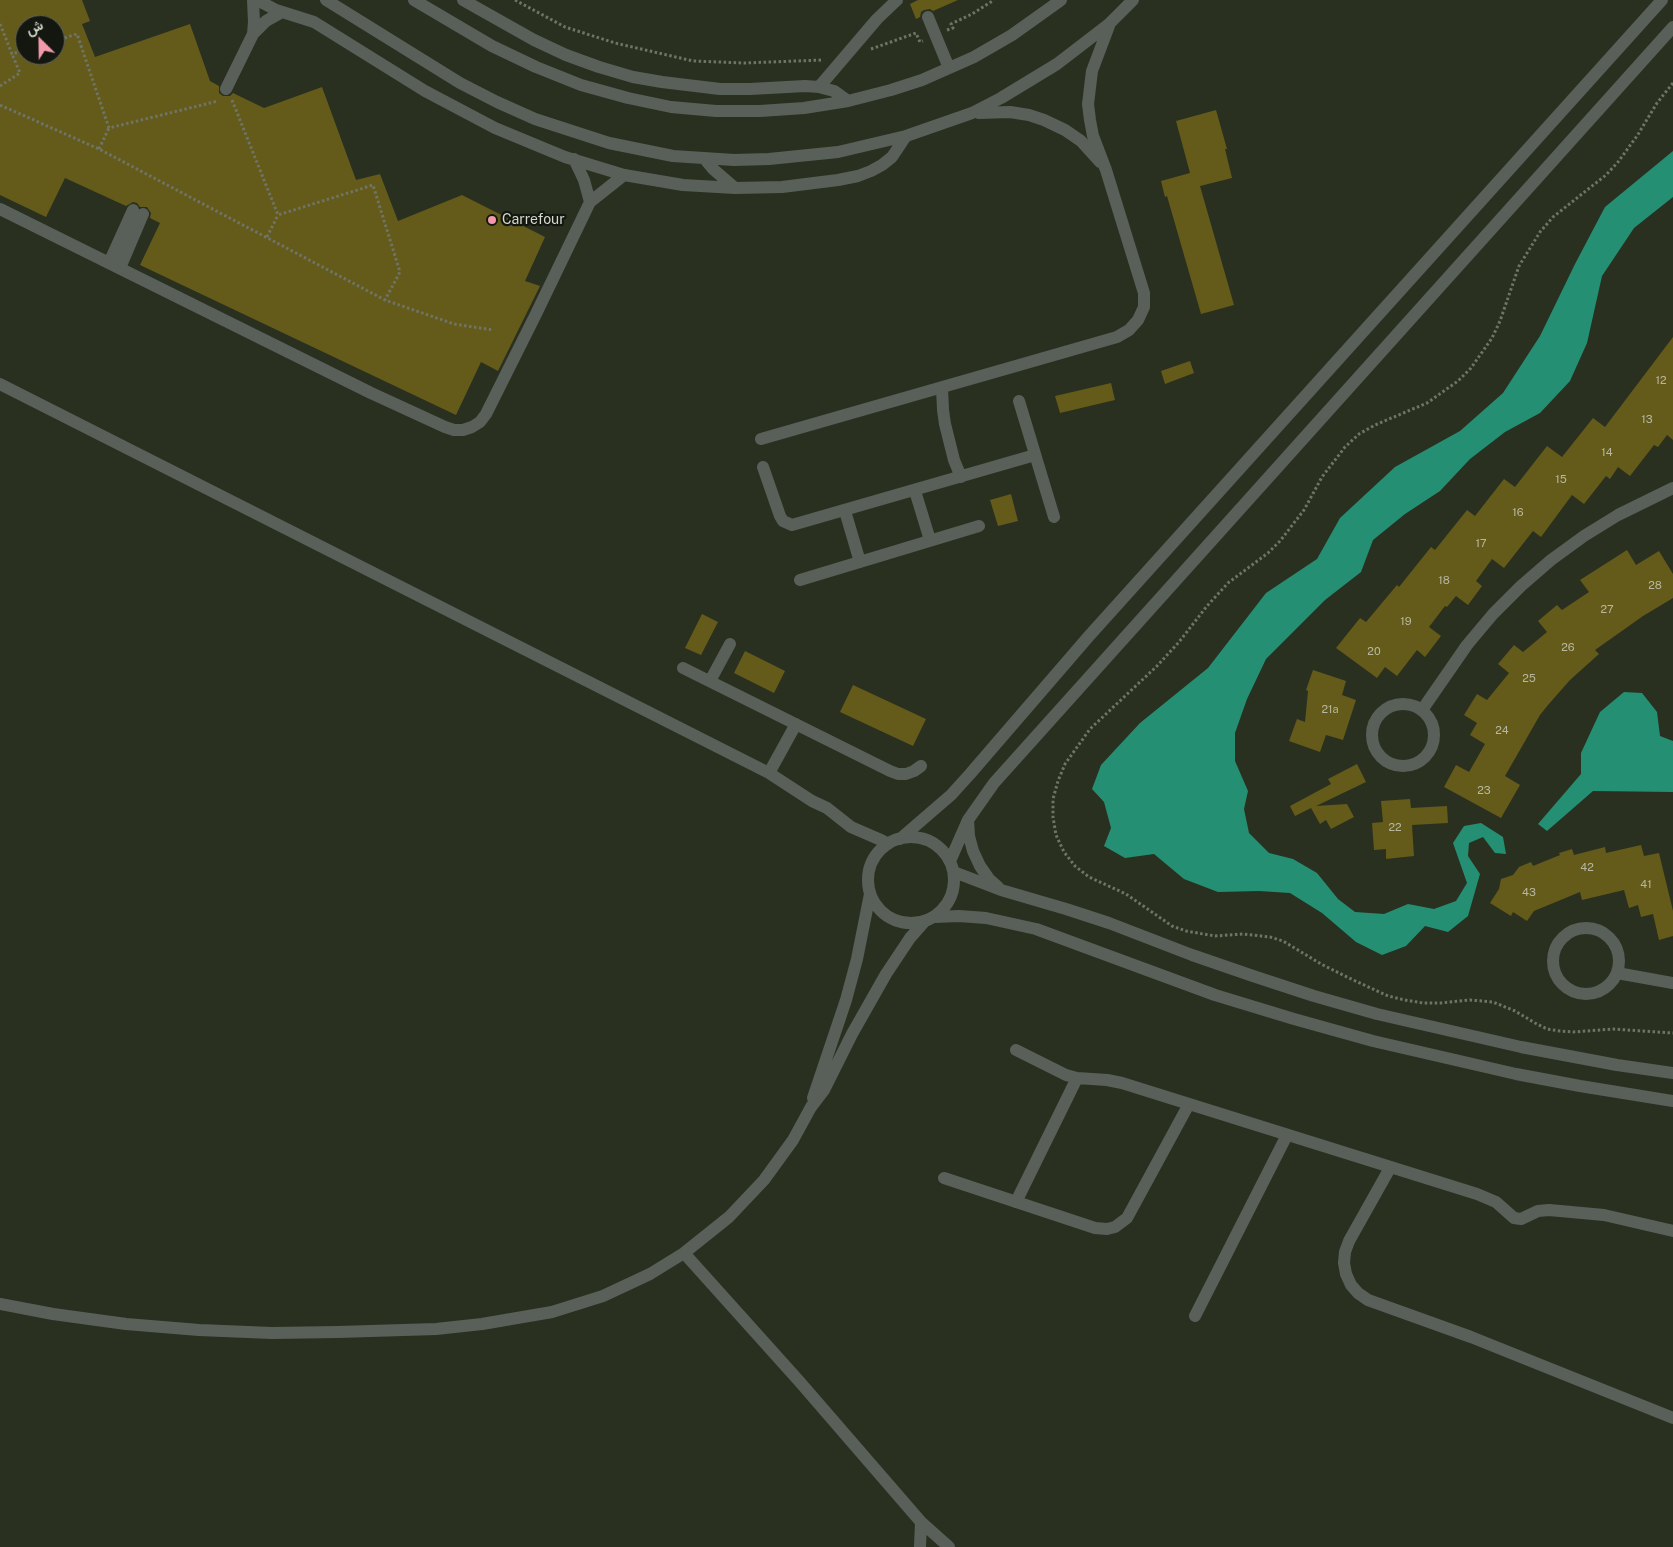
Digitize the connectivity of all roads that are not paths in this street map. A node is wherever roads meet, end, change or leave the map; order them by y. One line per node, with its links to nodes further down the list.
1 (253, 0): 14 (street)
2 (257, 0): 10 (street)
3 (326, 0): 21 (street)
4 (414, 0): 18 (street)
5 (463, 0): 16 (street)
6 (897, 0): 16 (street)
7 (1061, 0): 15 (street)
8 (1132, 0): 12 (street)
9 (1662, 0): 53 (street)
10 (282, 12): 14 (street); 22 (street)
11 (928, 17): 15 (street)
12 (1109, 24): 19 (street); 23 (street)
13 (1673, 27): 52 (street)
14 (253, 34): 17 (street)
15 (950, 68): 18 (street)
16 (819, 86): 18 (street)
17 (226, 96)
18 (848, 101)
19 (972, 114): 20 (street); 23 (street)
20 (906, 136): 21 (street); 25 (street)
21 (704, 158): 25 (street)
22 (574, 159): 24 (street); 26 (street)
23 (1106, 170): 31 (street)
24 (624, 175): 25 (street); 26 (street)
25 (735, 188)
26 (590, 202): 29 (street)
27 (0, 209): 29 (street)
28 (138, 212): 29 (street)
29 (114, 266)
30 (0, 384): 51 (street)
31 (942, 387): 33 (street); 36 (street)
32 (1019, 401): 34 (street)
33 (761, 439)
34 (1035, 455): 36 (street); 40 (street)
35 (763, 467): 39 (street)
36 (962, 477): 38 (street)
37 (1673, 488): 48 (street)
38 (915, 491): 39 (street); 42 (street)
39 (845, 511): 43 (street)
40 (1054, 517)
41 (979, 526): 42 (street)
42 (930, 540): 43 (street)
43 (860, 562): 44 (street)
44 (800, 580)
45 (730, 644): 47 (street)
46 (683, 668): 47 (street)
47 (710, 681): 49 (street)
48 (1422, 710): 48 (street)
49 (796, 724): 50 (street); 51 (street)
50 (921, 766)
51 (769, 773): 54 (street)
52 (968, 820): 55 (street); 56 (street)
53 (900, 839): 54 (street); 55 (street)
54 (888, 844): 57 (street)
55 (952, 866): 56 (street); 58 (street)
56 (1001, 890): 62 (street)
57 (870, 894): 58 (street); 66 (street)
58 (929, 919): 64 (street); 66 (street)
59 (1617, 973): 59 (street); 60 (street)
60 (1673, 983)
61 (1016, 1050): 63 (street)
62 (1673, 1073)
63 (1077, 1078): 65 (street); 70 (street)
64 (1673, 1101)
65 (1188, 1104): 67 (street); 70 (street)
66 (811, 1107): 72 (street)
67 (1287, 1135): 68 (street); 74 (street)
68 (1390, 1168): 71 (street); 75 (street)
69 (944, 1178): 70 (street)
70 (1016, 1202)
71 (1673, 1231)
72 (684, 1253): 73 (street); 76 (street)
73 (0, 1304)
74 (1195, 1316)
75 (1673, 1418)
76 (921, 1522): 77 (street); 78 (street)
77 (920, 1547)
78 (949, 1547)

